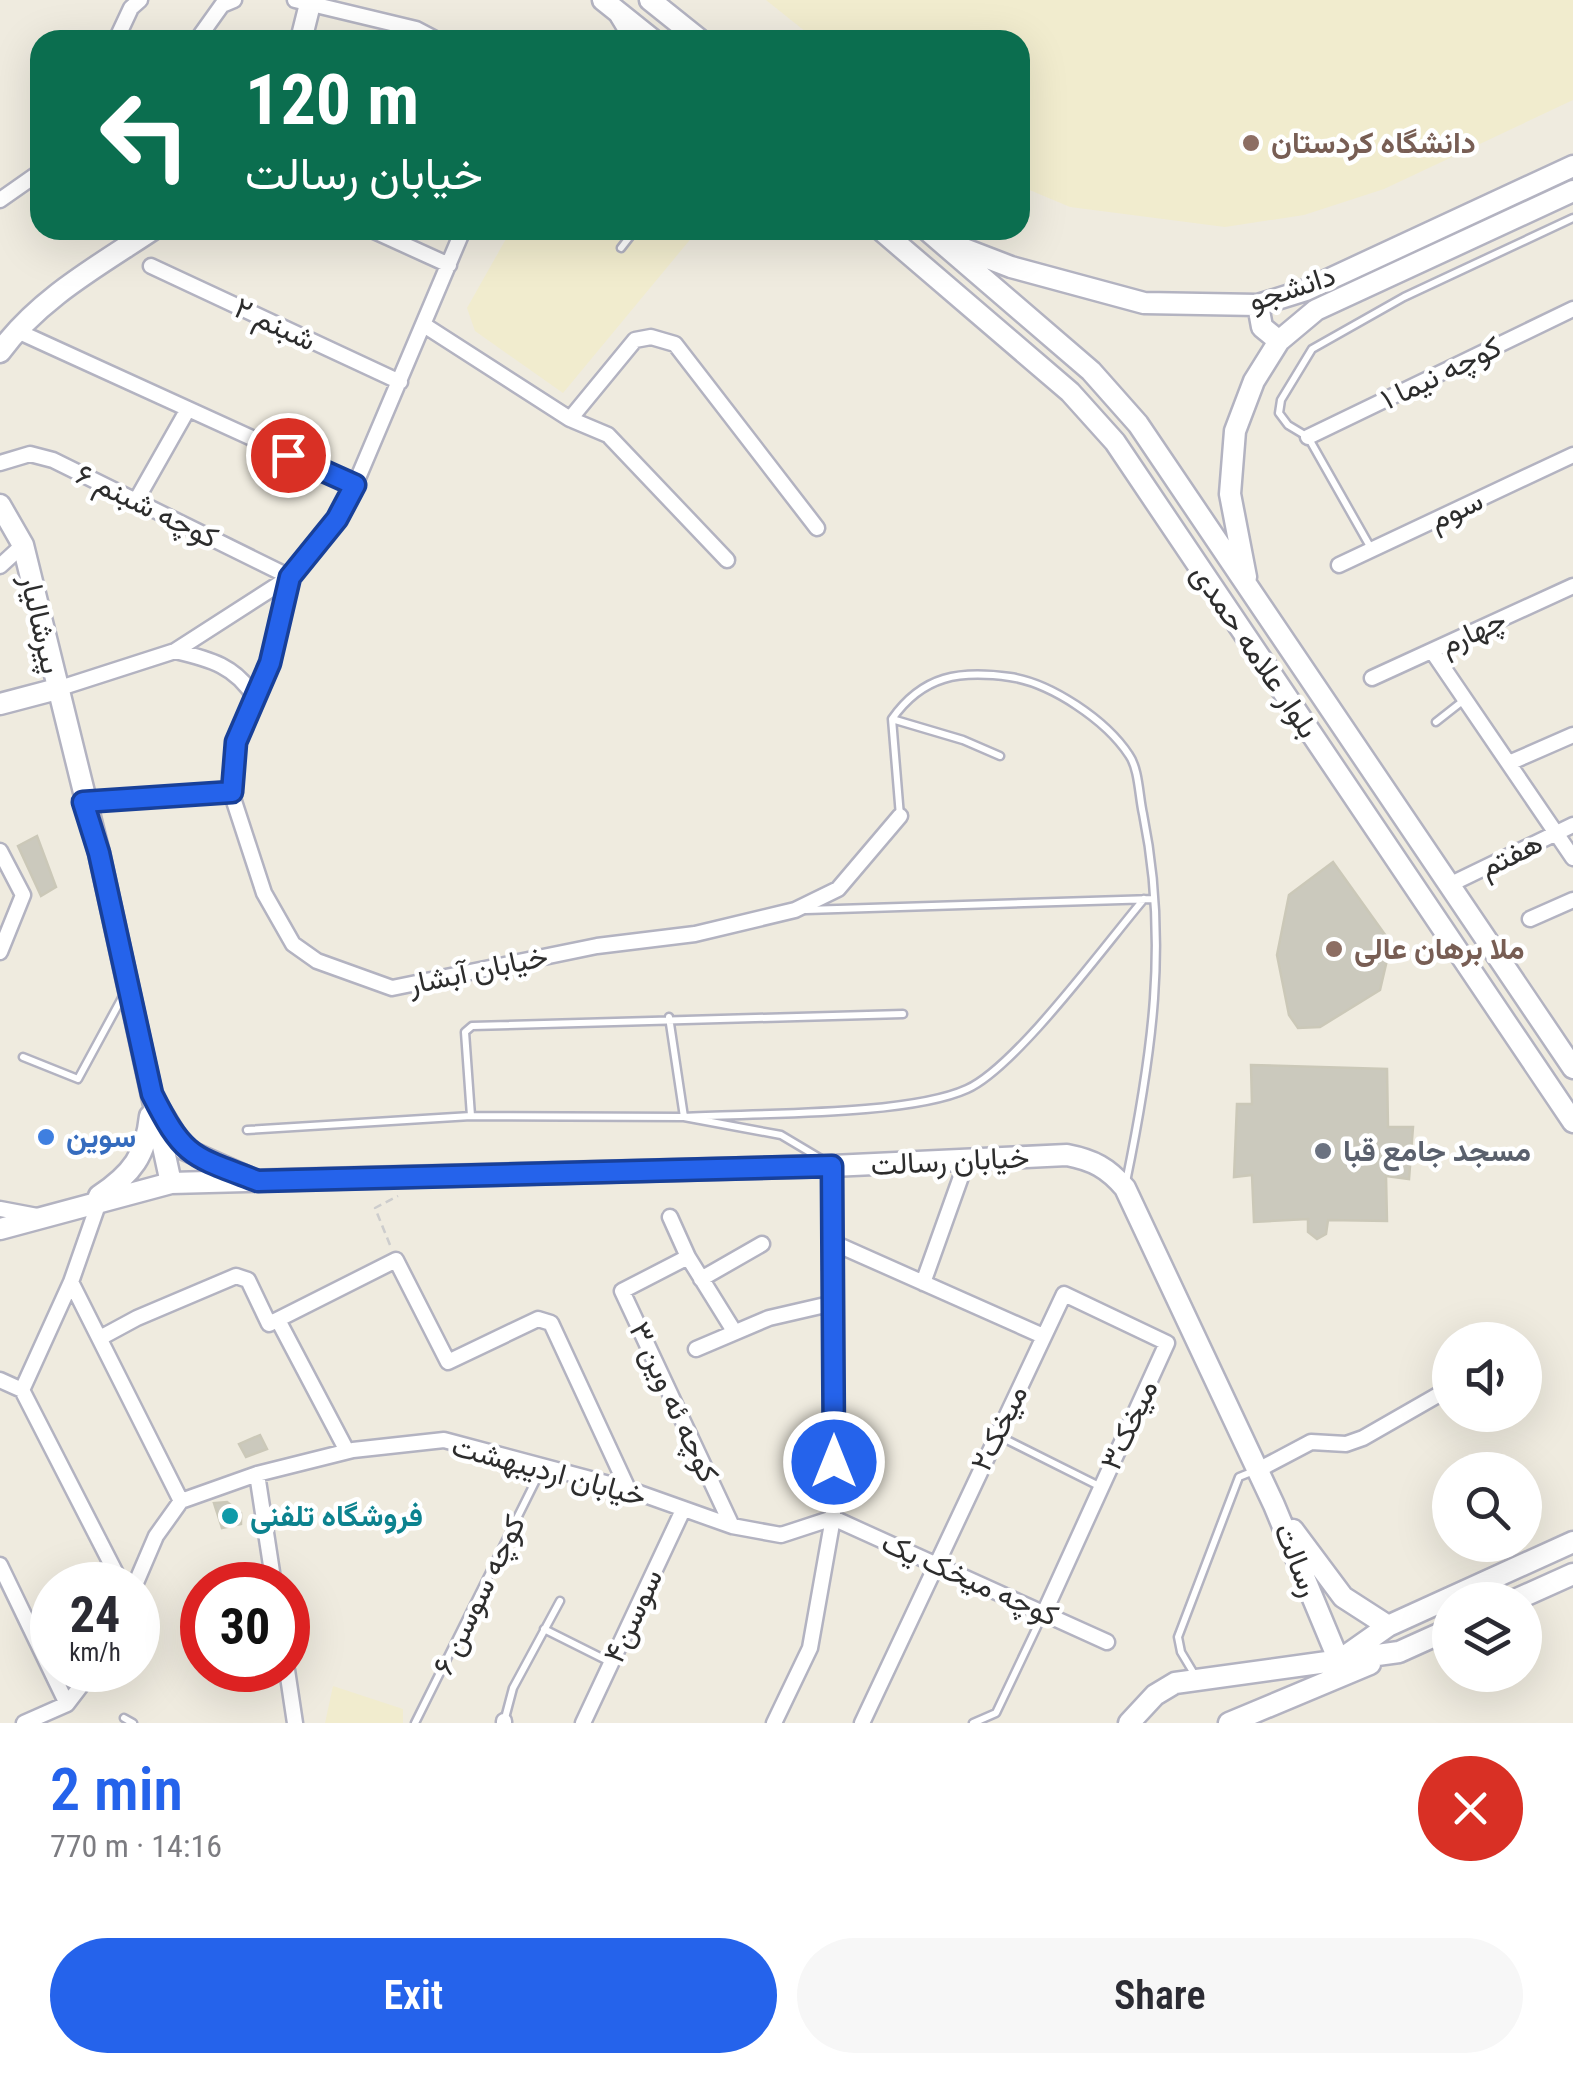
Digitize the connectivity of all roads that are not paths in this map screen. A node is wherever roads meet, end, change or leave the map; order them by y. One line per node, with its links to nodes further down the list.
1 (140, 0): 6 (street)
2 (234, 0): 7 (street)
3 (650, 0): 12 (street)
4 (306, 1): 8 (street); 9 (street)
5 (608, 4): 10 (street); 11 (street)
6 (121, 30)
7 (204, 30)
8 (303, 30)
9 (418, 30)
10 (625, 30)
11 (640, 30)
12 (688, 30)
13 (1573, 166): 28 (street, دانشجو)
14 (30, 179): 16 (street)
15 (1573, 192): 32 (street, دانشجو)
16 (0, 200)
17 (1573, 218): 37 (lane)
18 (137, 240): 31 (street)
19 (394, 240): 26 (street)
20 (459, 240): 26 (street, خیابان آبشار)
21 (627, 240): 25 (lane)
22 (893, 240): 86 (street, بلوار علامه حمدی)
23 (938, 240): 50 (street, بلوار علامه حمدی)
24 (944, 240): 28 (street, دانشجو)
25 (621, 248)
26 (449, 265): 30 (street, خیابان آبشار)
27 (150, 266): 34 (street, شبنم ۲)
28 (1258, 304): 32 (street)
29 (1573, 310): 37 (street, کوچه نیما ۱)
30 (424, 325): 34 (street, خیابان آبشار); 36 (street)
31 (15, 330): 33 (street); 35 (street)
32 (1280, 341): 50 (street, دانشجو)
33 (0, 352)
34 (400, 382): 40 (street, خیابان آبشار)
35 (188, 409): 40 (street); 41 (street)
36 (570, 419): 43 (street); 46 (street)
37 (1308, 437): 45 (lane)
38 (1573, 455): 45 (street, سوم)
39 (0, 463): 41 (street, کوچه شبنم ۶)
40 (355, 485): 49 (street, خیابان آبشار)
41 (137, 498): 49 (street, کوچه شبنم ۶)
42 (0, 506): 44 (street, پیرشالیار)
43 (818, 528)
44 (22, 544): 48 (street); 55 (street, پیرشالیار)
45 (1372, 550): 47 (street, سوم)
46 (726, 560)
47 (1339, 565)
48 (0, 566)
49 (290, 577): 52 (street, خیابان آبشار); 56 (street, خیابان آبشار)
50 (1248, 584): 71 (street, بلوار علامه حمدی)
51 (1573, 586): 53 (street, چهارم)
52 (176, 651): 55 (street, خیابان آبشار); 56 (street)
53 (1432, 651): 54 (street, چهارم); 57 (street)
54 (1372, 678)
55 (57, 689): 58 (street); 65 (street, پیرشالیار)
56 (255, 698): 64 (street, خیابان آبشار)
57 (1465, 699): 60 (lane); 63 (street)
58 (0, 704)
59 (892, 720): 62 (lane); 66 (lane); 73 (lane)
60 (1436, 722)
61 (1573, 735): 63 (street)
62 (1000, 756)
63 (1508, 763): 68 (street)
64 (232, 792): 65 (street); 75 (street, خیابان آبشار)
65 (83, 802): 78 (street, پیرشالیار)
66 (900, 816): 75 (street, خیابان آبشار)
67 (1573, 825): 68 (street, هفتم)
68 (1556, 833): 70 (street); 71 (street, هفتم)
69 (0, 851): 77 (street)
70 (1573, 858)
71 (1449, 884): 82 (street, بلوار علامه حمدی)
72 (1144, 899): 73 (lane); 75 (lane); 85 (lane)
73 (1154, 899): 92 (lane)
74 (1573, 900): 76 (street)
75 (794, 910)
76 (1530, 919)
77 (0, 952)
78 (128, 986): 81 (lane); 83 (street, پیرشالیار)
79 (903, 1014): 80 (lane)
80 (668, 1017): 84 (lane); 85 (lane)
81 (22, 1056)
82 (1573, 1068)
83 (152, 1094): 90 (street); 91 (street, پیرشالیار); 93 (street)
84 (471, 1116): 85 (lane); 87 (lane)
85 (684, 1117): 89 (lane)
86 (1573, 1122)
87 (247, 1130)
88 (966, 1160): 89 (street, خیابان رسالت); 92 (street, خیابان رسالت); 103 (street)
89 (832, 1166): 90 (street, خیابان رسالت); 99 (street)
90 (258, 1181): 91 (street, خیابان رسالت)
91 (171, 1183): 93 (street, خیابان رسالت)
92 (1125, 1188): 117 (street, خیابان رسالت)
93 (91, 1204): 96 (street, خیابان رسالت); 102 (street)
94 (0, 1209): 96 (street)
95 (670, 1217): 100 (street)
96 (42, 1218): 97 (street, خیابان رسالت)
97 (0, 1229)
98 (762, 1244): 101 (street)
99 (836, 1244): 103 (street); 105 (street)
100 (688, 1257): 101 (street); 125 (street, کوچه ئه وین ۳)
101 (701, 1279): 107 (street)
102 (71, 1282): 109 (street); 112 (street)
103 (922, 1283): 108 (street)
104 (1064, 1294): 108 (street, میخک۲); 119 (street, میخک۳)
105 (834, 1303): 107 (street); 124 (street)
106 (273, 1322): 109 (street); 115 (street); 120 (street)
107 (734, 1331): 110 (street)
108 (1043, 1336): 114 (street, میخک۲)
109 (100, 1338): 121 (street)
110 (696, 1349)
111 (0, 1380): 112 (street)
112 (22, 1390): 127 (street)
113 (1432, 1398): 117 (street)
114 (996, 1434): 119 (lane); 130 (street, میخک۲)
115 (347, 1452): 116 (street, خیابان اردیبهشت); 118 (street, خیابان اردیبهشت)
116 (543, 1467): 120 (street, خیابان اردیبهشت); 152 (lane, کوچه سوسن ۶)
117 (1258, 1470): 122 (street, خیابان رسالت); 143 (lane)
118 (257, 1474): 121 (street, خیابان اردیبهشت); 129 (street)
119 (1101, 1488): 135 (street, میخک۳)
120 (628, 1489): 123 (street, خیابان اردیبهشت)
121 (181, 1500): 128 (street)
122 (1274, 1504): 136 (street, رسالت); 141 (street, رسالت)
123 (683, 1510): 125 (street, خیابان اردیبهشت); 142 (street, سوسن۴)
124 (833, 1518): 125 (street, خیابان اردیبهشت); 130 (street, کوچه میخک یک); 154 (street)
125 (732, 1526)
126 (1573, 1542): 136 (street)
127 (110, 1562)
128 (145, 1562)
129 (270, 1562)
130 (934, 1563): 135 (street, کوچه میخک یک); 155 (street, میخک۲)
131 (0, 1565): 146 (street)
132 (1573, 1574): 133 (street)
133 (1542, 1588)
134 (560, 1602): 137 (lane)
135 (1045, 1611): 139 (street, کوچه میخک یک); 156 (lane)
136 (1388, 1626): 141 (street)
137 (544, 1629): 142 (lane); 148 (lane)
138 (1432, 1637): 140 (street)
139 (1106, 1642)
140 (1399, 1652): 141 (street); 158 (street)
141 (1338, 1662): 143 (street)
142 (611, 1663): 153 (street, سوسن۴)
143 (1197, 1678): 157 (street)
144 (76, 1692): 146 (street)
145 (290, 1692): 151 (street)
146 (67, 1704): 149 (street)
147 (124, 1718): 150 (lane)
148 (504, 1722)
149 (24, 1723)
150 (133, 1723)
151 (295, 1723)
152 (415, 1723)
153 (583, 1723)
154 (774, 1723)
155 (862, 1723)
156 (973, 1723)
157 (1129, 1723)
158 (1228, 1723)

